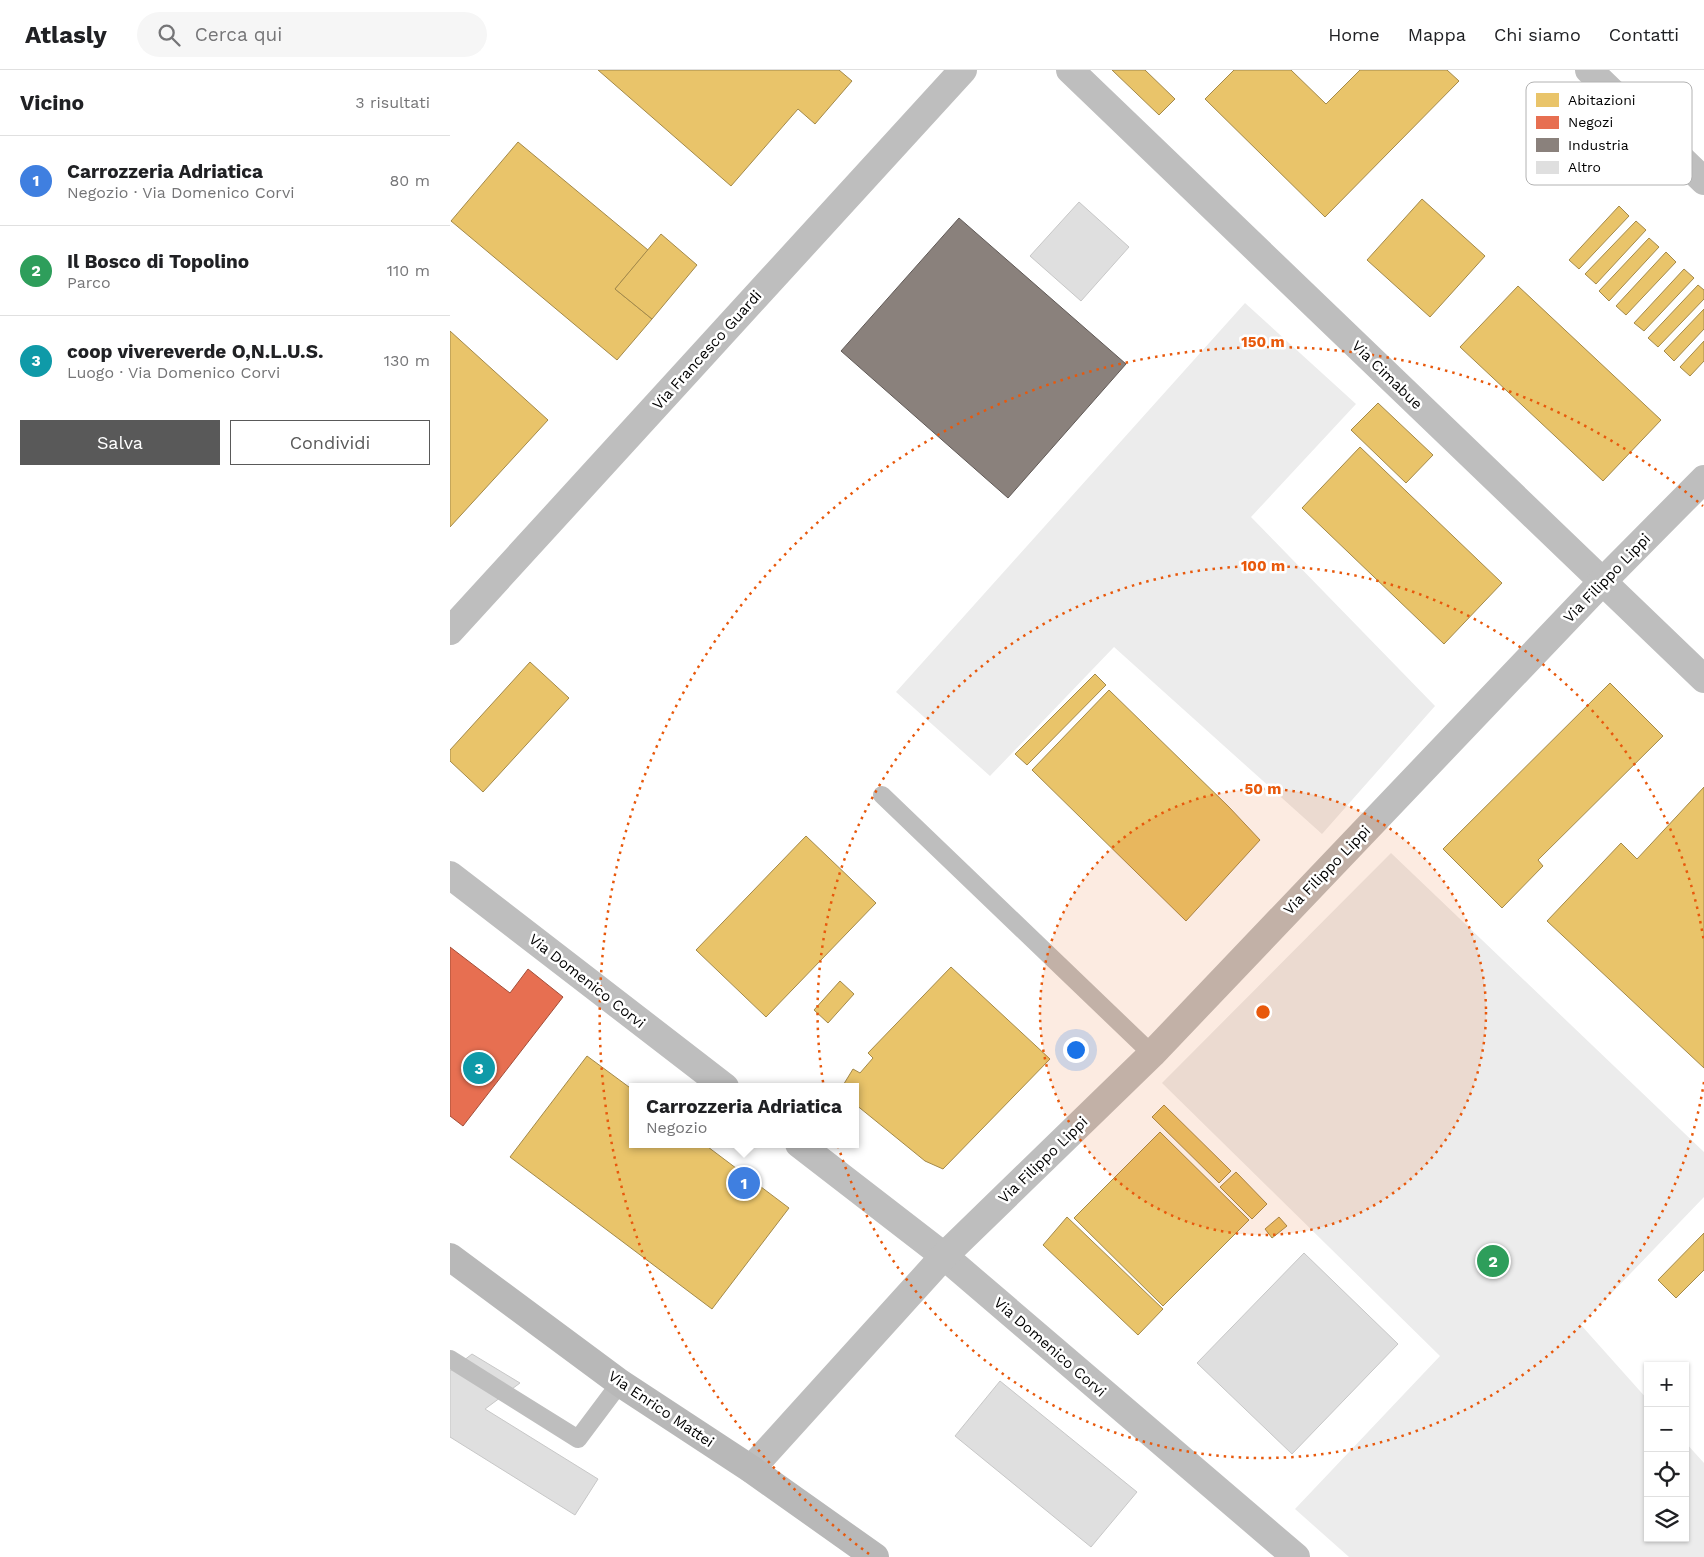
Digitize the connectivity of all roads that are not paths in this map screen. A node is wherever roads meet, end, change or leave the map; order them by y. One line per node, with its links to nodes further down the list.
1 (963, 70): 9 (street, Via Francesco Guardi)
2 (1070, 70): 8 (street, Via Cimabue)
3 (1590, 70): 4 (street)
4 (1602, 82)
5 (1692, 169): 6 (street)
6 (1704, 181)
7 (1704, 479): 8 (street, Via Filippo Lippi)
8 (1603, 582): 10 (street, Via Cimabue); 13 (street, Via Filippo Lippi)
9 (450, 631)
10 (1704, 680)
11 (882, 795): 13 (lane)
12 (450, 875): 14 (street, Via Domenico Corvi)
13 (1152, 1054): 16 (street, Via Filippo Lippi)
14 (720, 1083)
15 (804, 1148): 16 (street, Via Domenico Corvi)
16 (944, 1256): 20 (street, Via Filippo Lippi); 22 (street, Via Domenico Corvi)
17 (452, 1263): 19 (street, Via Enrico Mattei)
18 (450, 1359): 19 (lane)
19 (620, 1383): 20 (street, Via Enrico Mattei)
20 (751, 1469): 21 (street, Via Enrico Mattei)
21 (875, 1557)
22 (1296, 1557)

